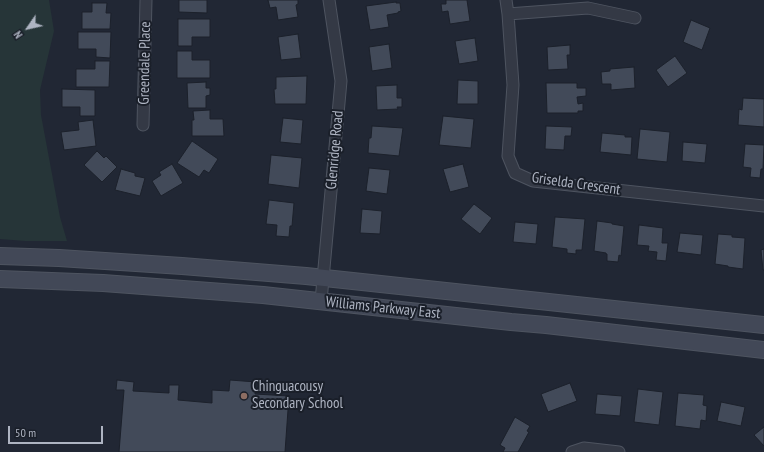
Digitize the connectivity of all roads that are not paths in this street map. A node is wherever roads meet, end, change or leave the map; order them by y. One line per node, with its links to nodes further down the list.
1 (146, 0): 6 (street, Greendale Place)
2 (329, 0): 9 (street, Glenridge Road)
3 (506, 0): 4 (street, Griselda Crescent)
4 (508, 14): 5 (street); 7 (street, Griselda Crescent)
5 (635, 18)
6 (144, 125)
7 (764, 206)
8 (0, 256): 9 (main road, Williams Parkway East)
9 (324, 278): 11 (street, Glenridge Road); 12 (main road, Williams Parkway East)
10 (0, 279): 11 (main road, Williams Parkway East)
11 (321, 301): 13 (main road, Williams Parkway East)
12 (764, 325)
13 (764, 350)
14 (572, 452): 15 (street)
15 (619, 452)

